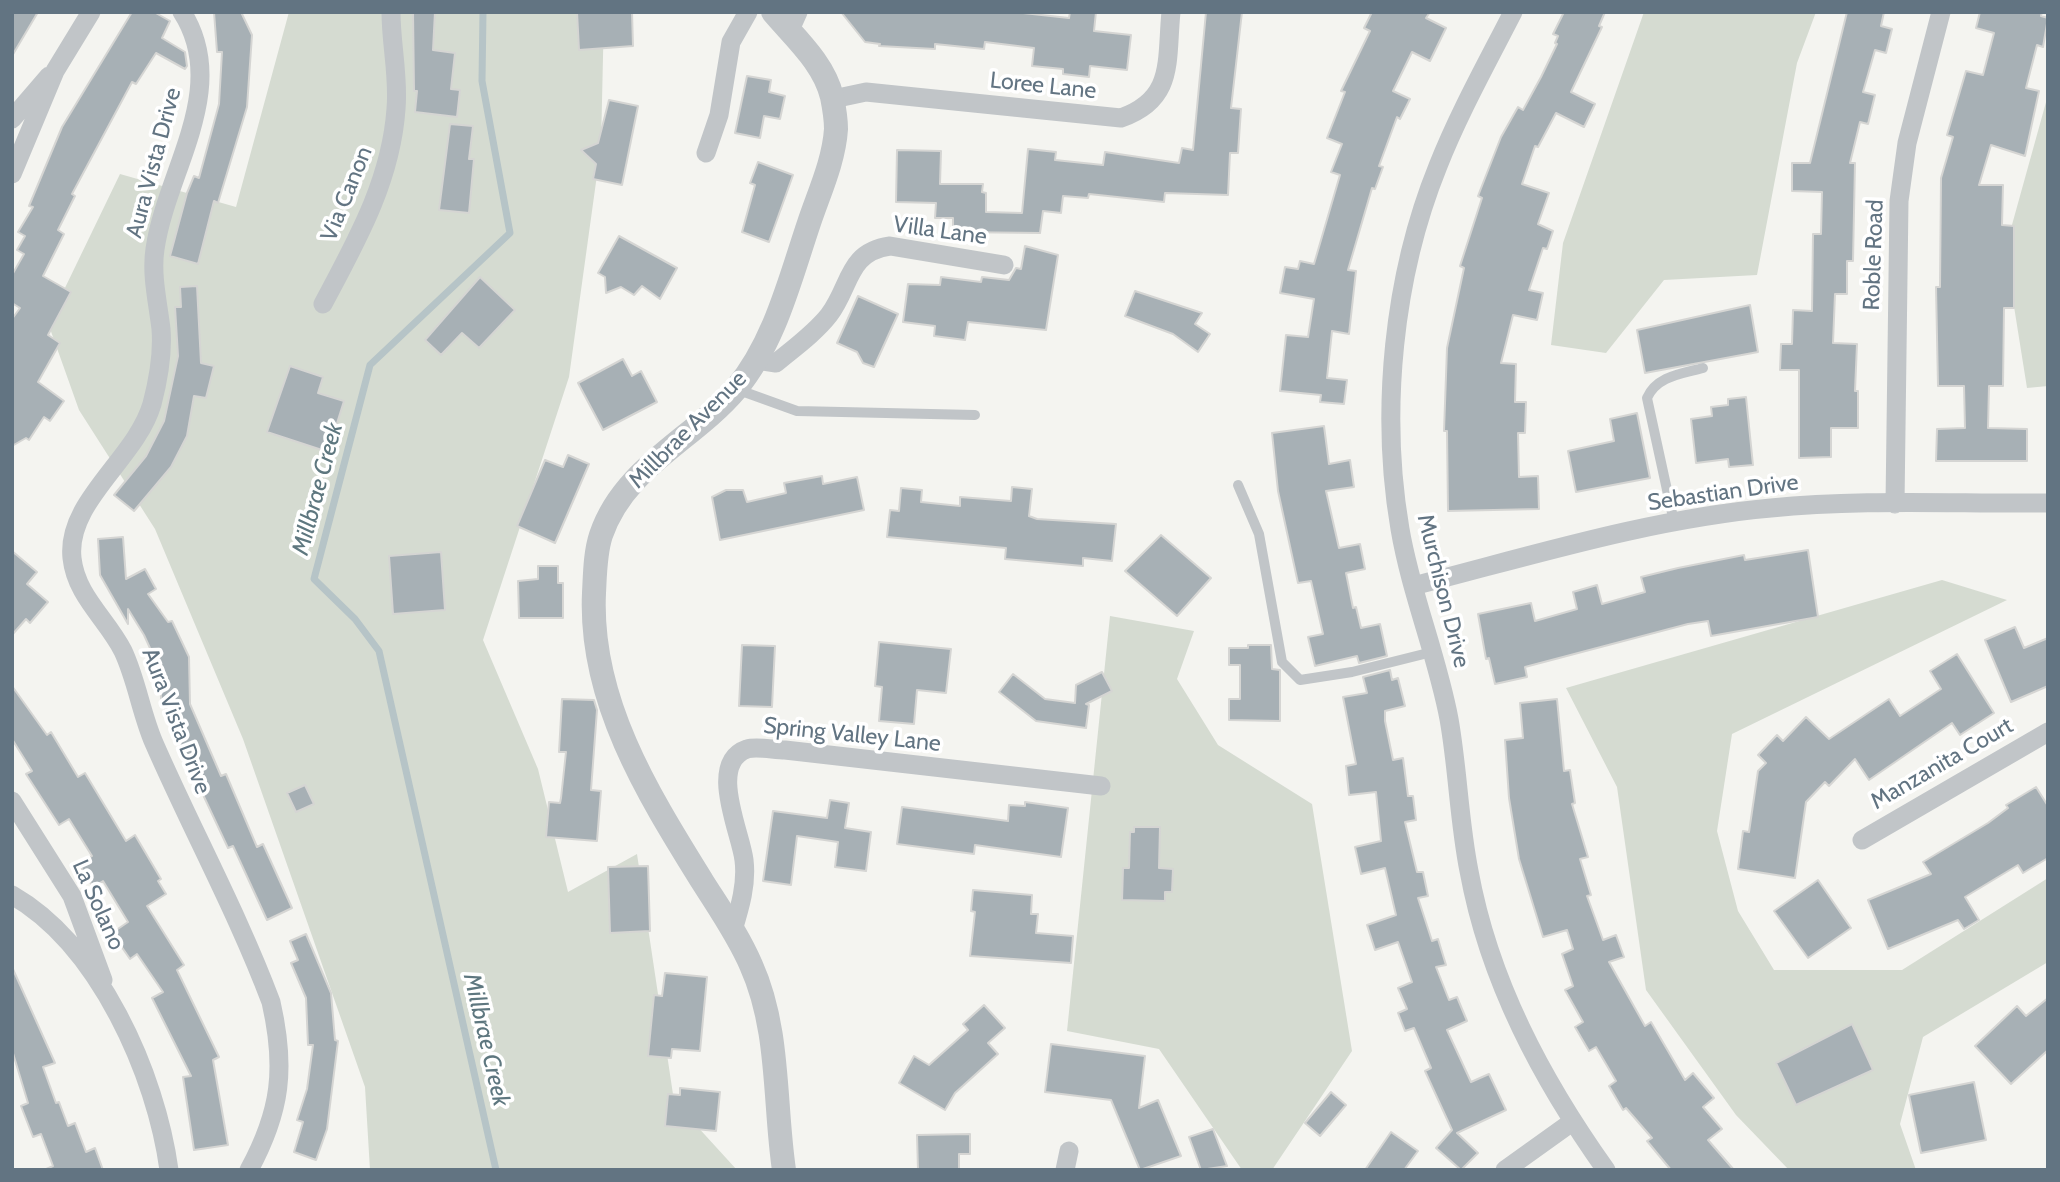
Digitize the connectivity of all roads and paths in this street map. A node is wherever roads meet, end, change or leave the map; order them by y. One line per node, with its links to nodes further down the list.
1 (91, 12): 10 (street)
2 (182, 12): 35 (street, Aura Vista Drive)
3 (391, 12): 16 (street, Via Canon)
4 (748, 12): 13 (street)
5 (773, 12): 9 (street, Millbrae Avenue)
6 (1171, 12): 11 (street, Loree Lane)
7 (1513, 12): 25 (street, Murchison Drive)
8 (1941, 12): 23 (street, Roble Road)
9 (794, 22): 11 (street, Millbrae Avenue)
10 (55, 71): 12 (street); 14 (street)
11 (832, 99): 17 (street, Millbrae Avenue)
12 (12, 119)
13 (706, 153)
14 (12, 174)
15 (1004, 265): 17 (street, Villa Lane)
16 (323, 304)
17 (757, 360): 19 (street, Millbrae Avenue)
18 (1703, 368): 24 (lane)
19 (736, 389): 20 (lane); 32 (street, Millbrae Avenue)
20 (975, 415)
21 (1238, 485): 26 (lane)
22 (2048, 503): 23 (street, Sebastian Drive)
23 (1895, 505): 24 (street, Sebastian Drive)
24 (1675, 522): 25 (street, Sebastian Drive)
25 (1413, 586): 26 (street, Murchison Drive)
26 (1432, 652): 34 (street, Murchison Drive)
27 (2048, 732): 30 (street, Manzanita Court)
28 (1101, 786): 32 (street, Spring Valley Lane)
29 (12, 801): 33 (street, La Solano)
30 (1862, 840)
31 (12, 895): 33 (street)
32 (733, 930): 39 (street, Millbrae Avenue)
33 (110, 997): 36 (street)
34 (1572, 1122): 40 (street); 41 (street, Murchison Drive)
35 (265, 1140): 37 (street); 38 (street)
36 (169, 1170)
37 (249, 1170)
38 (266, 1170)
39 (784, 1170)
40 (1505, 1170)
41 (1606, 1170)

